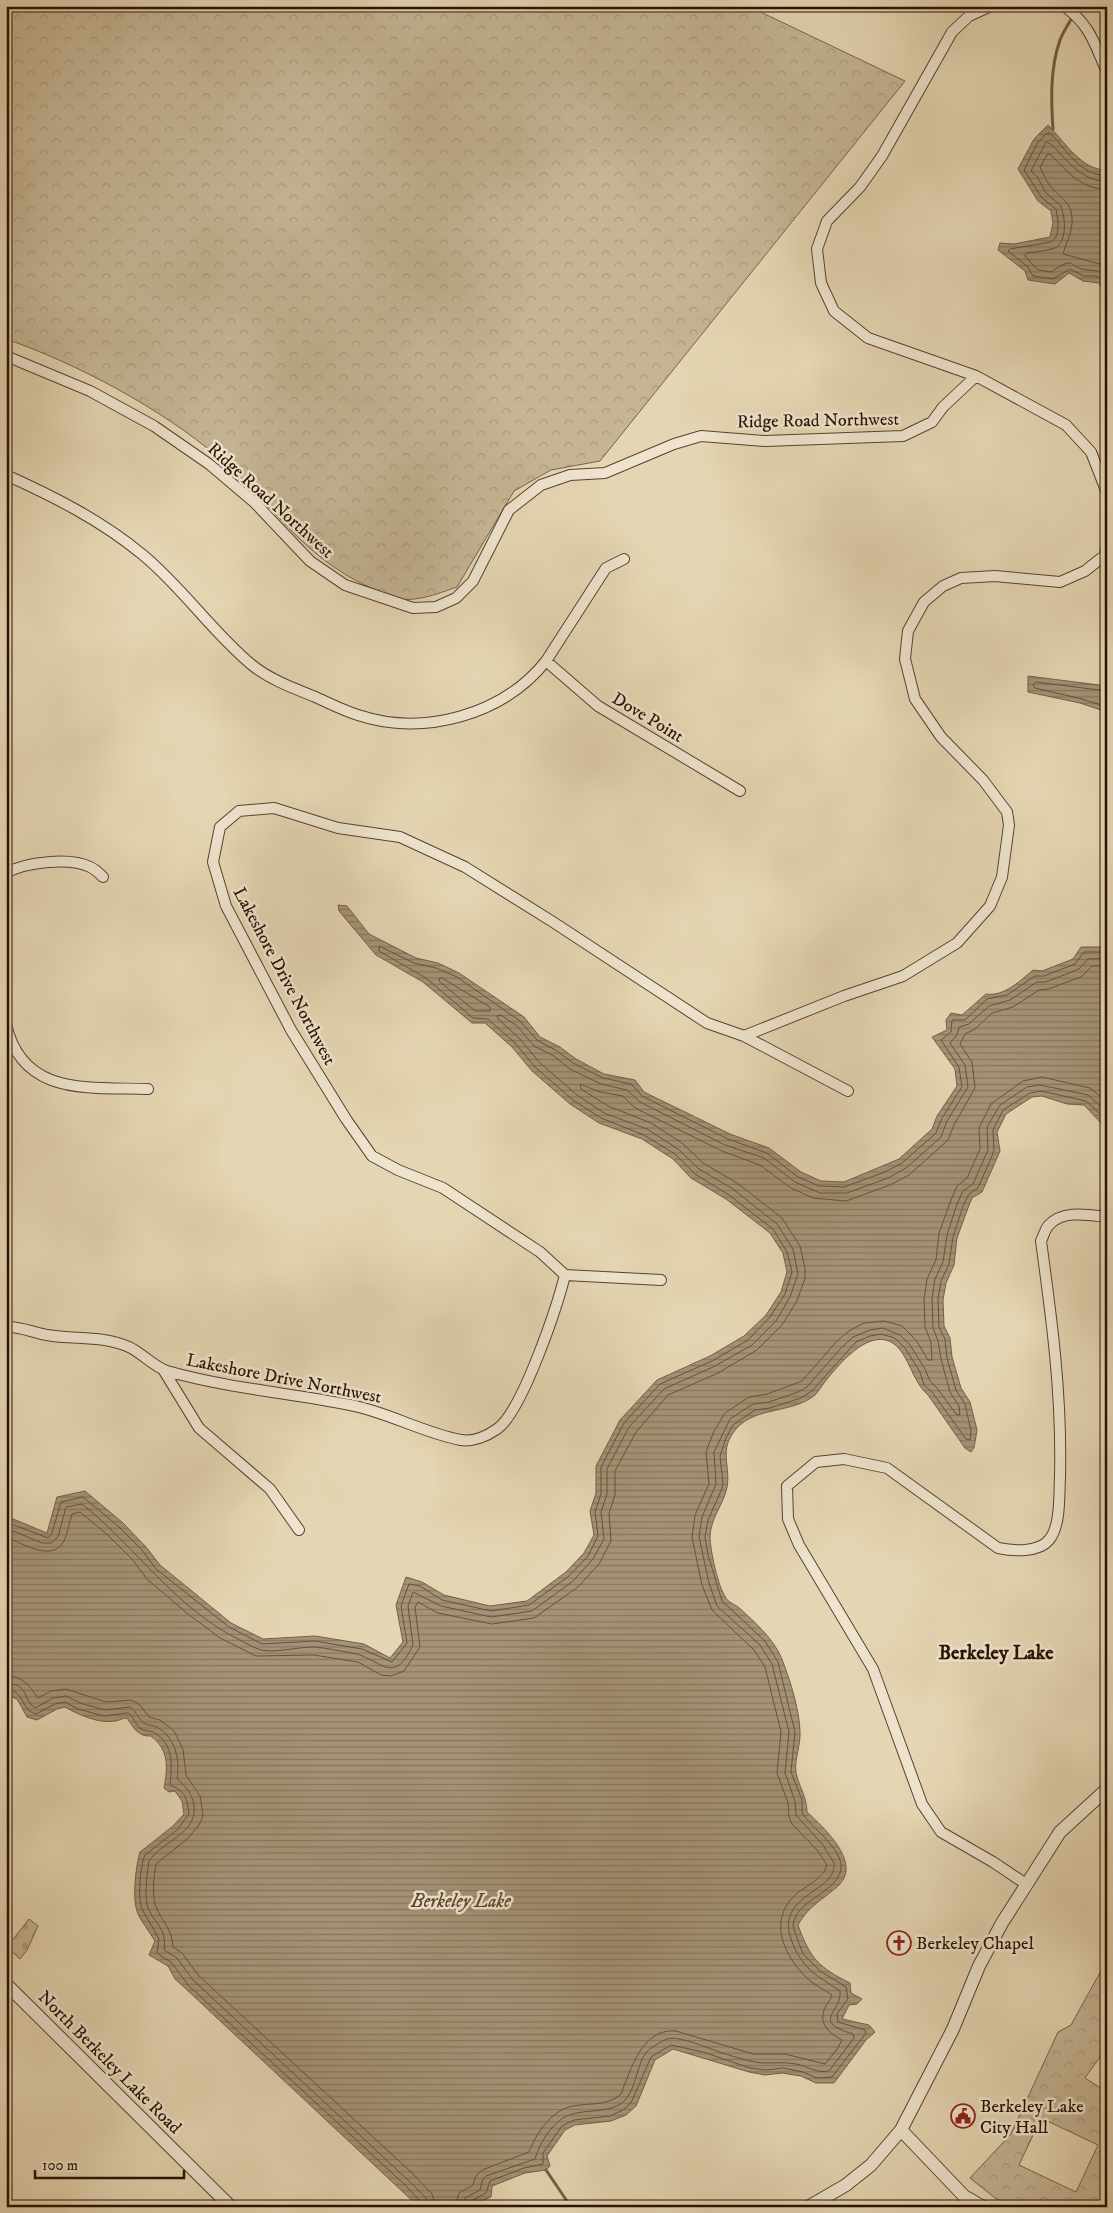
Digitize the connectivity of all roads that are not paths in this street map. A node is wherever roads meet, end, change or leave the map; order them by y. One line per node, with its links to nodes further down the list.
1 (991, 6): 5 (street)
2 (1064, 6): 3 (street)
3 (1107, 72)
4 (6, 356): 5 (street, Ridge Road Northwest)
5 (976, 376): 7 (street)
6 (6, 475): 10 (street)
7 (1107, 493)
8 (1107, 548): 15 (street)
9 (624, 559): 10 (street)
10 (546, 661): 11 (street, Dove Point)
11 (740, 791)
12 (6, 872): 13 (street)
13 (103, 876)
14 (6, 1024): 16 (street)
15 (744, 1036): 17 (street, Lakeshore Drive Northwest); 19 (street, Lakeshore Drive Northwest)
16 (148, 1089)
17 (848, 1091)
18 (1107, 1217): 25 (street)
19 (565, 1275): 20 (street); 22 (street, Lakeshore Drive Northwest)
20 (661, 1280)
21 (6, 1327): 22 (street, Lakeshore Drive Northwest)
22 (164, 1371): 23 (street)
23 (299, 1530)
24 (1107, 1789): 25 (street)
25 (1026, 1884): 27 (street)
26 (6, 1984): 28 (street, North Berkeley Lake Road)
27 (901, 2130): 29 (street); 30 (street)
28 (228, 2206)
29 (808, 2207)
30 (983, 2207)

